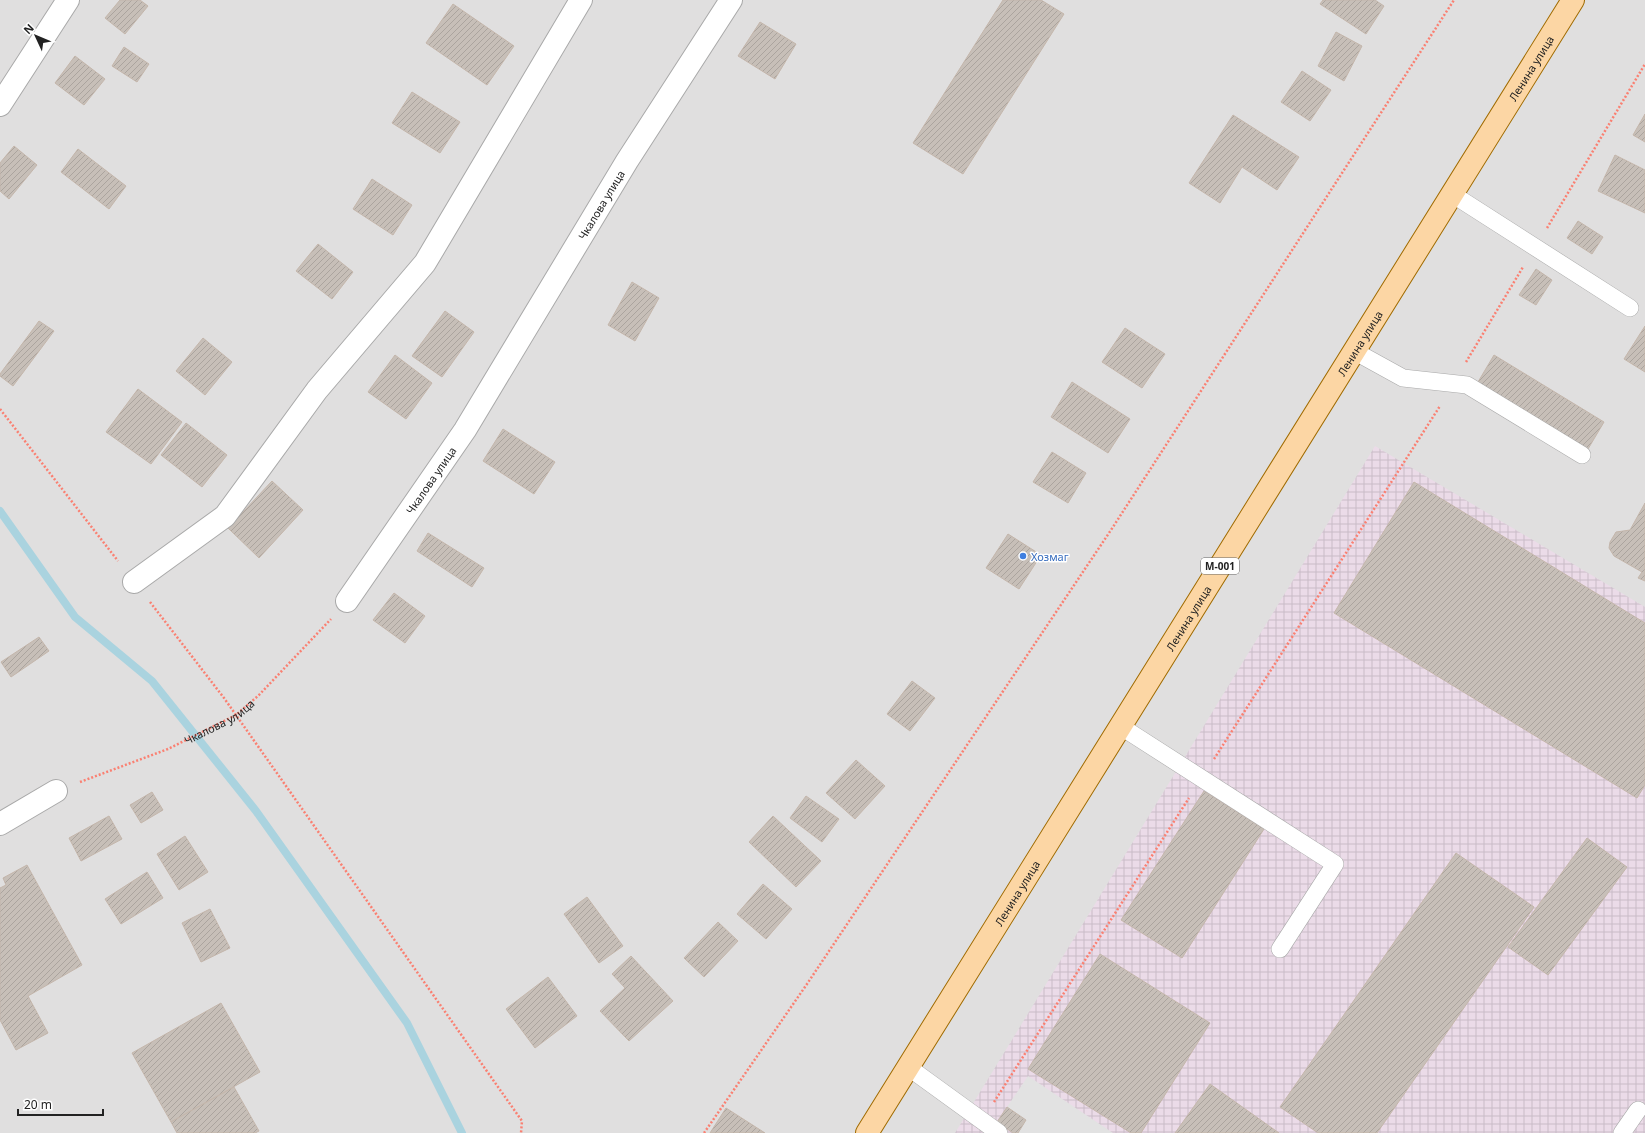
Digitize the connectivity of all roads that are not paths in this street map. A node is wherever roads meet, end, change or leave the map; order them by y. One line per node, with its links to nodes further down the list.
1 (68, 0): 5 (street)
2 (581, 0): 10 (street)
3 (731, 0): 11 (street, Чкалова улица)
4 (1573, 0): 6 (main road, Ленина улица / М-001)
5 (0, 105)
6 (1452, 194): 7 (lane); 8 (main road, Ленина улица / М-001)
7 (1630, 308)
8 (1354, 351): 9 (lane); 12 (main road, Ленина улица / М-001)
9 (1582, 455)
10 (134, 582)
11 (348, 601)
12 (1120, 726): 15 (lane); 16 (main road, Ленина улица / М-001)
13 (56, 791): 14 (street)
14 (0, 824)
15 (1280, 948)
16 (908, 1066): 18 (main road, Ленина улица / М-001); 19 (lane)
17 (1638, 1110): 20 (lane)
18 (867, 1133)
19 (999, 1133)
20 (1622, 1133)

